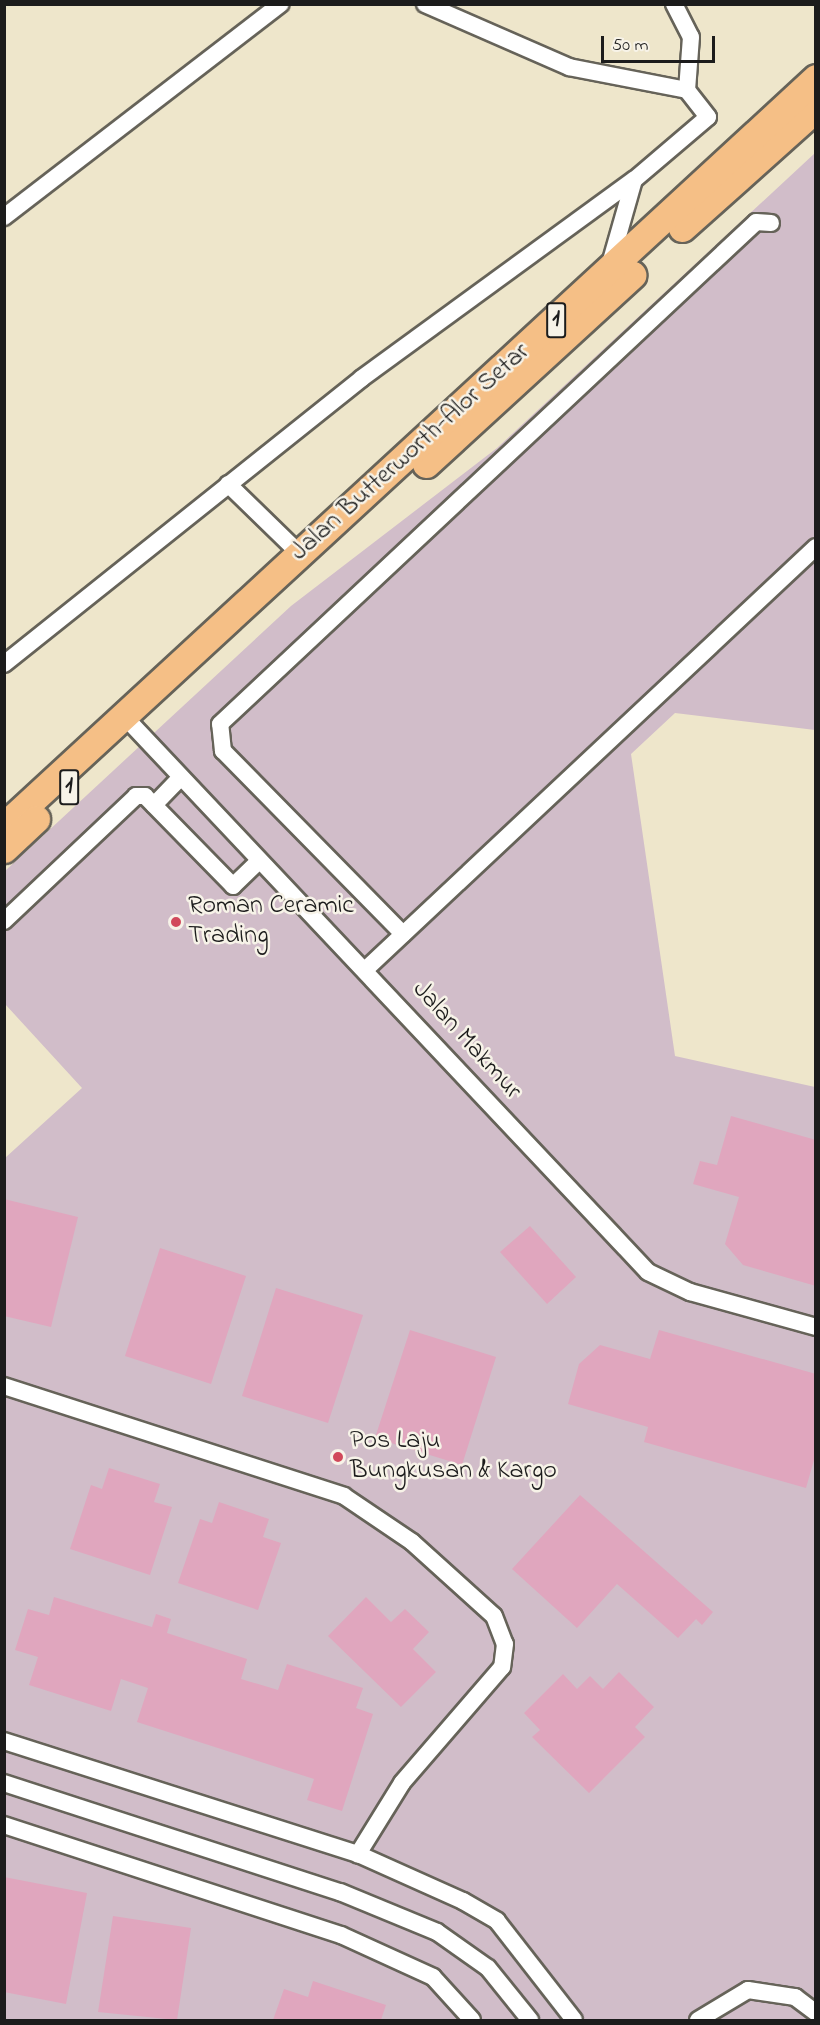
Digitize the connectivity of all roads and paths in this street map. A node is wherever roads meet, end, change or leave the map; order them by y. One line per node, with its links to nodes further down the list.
1 (281, 4): 7 (street)
2 (424, 4): 4 (street)
3 (674, 4): 4 (street)
4 (687, 90): 6 (street)
5 (814, 90): 9 (main road, Jalan Butterworth-Alor Setar / 1); 14 (main road, Jalan Butterworth-Alor Setar / 1)
6 (634, 180): 9 (street); 10 (street)
7 (4, 217)
8 (771, 223): 21 (street)
9 (607, 274): 12 (main road, Jalan Butterworth-Alor Setar / 1)
10 (228, 484): 12 (street); 13 (street)
11 (816, 547): 21 (street)
12 (300, 554): 14 (main road, Jalan Butterworth-Alor Setar / 1)
13 (4, 664)
14 (128, 721): 15 (street, Jalan Makmur); 17 (main road, Jalan Butterworth-Alor Setar / 1); 18 (main road, Jalan Butterworth-Alor Setar / 1)
15 (179, 779): 16 (street); 19 (street, Jalan Makmur)
16 (154, 805): 19 (street); 20 (street)
17 (4, 826)
18 (4, 849)
19 (259, 861): 22 (street, Jalan Makmur)
20 (4, 921)
21 (404, 934): 22 (street)
22 (366, 969): 23 (street, Jalan Makmur)
23 (816, 1327)
24 (4, 1386): 28 (street)
25 (4, 1741): 28 (street)
26 (4, 1783): 31 (street)
27 (4, 1824): 30 (street)
28 (358, 1854): 32 (street)
29 (816, 2013): 33 (street)
30 (472, 2020)
31 (530, 2020)
32 (574, 2020)
33 (698, 2020)

